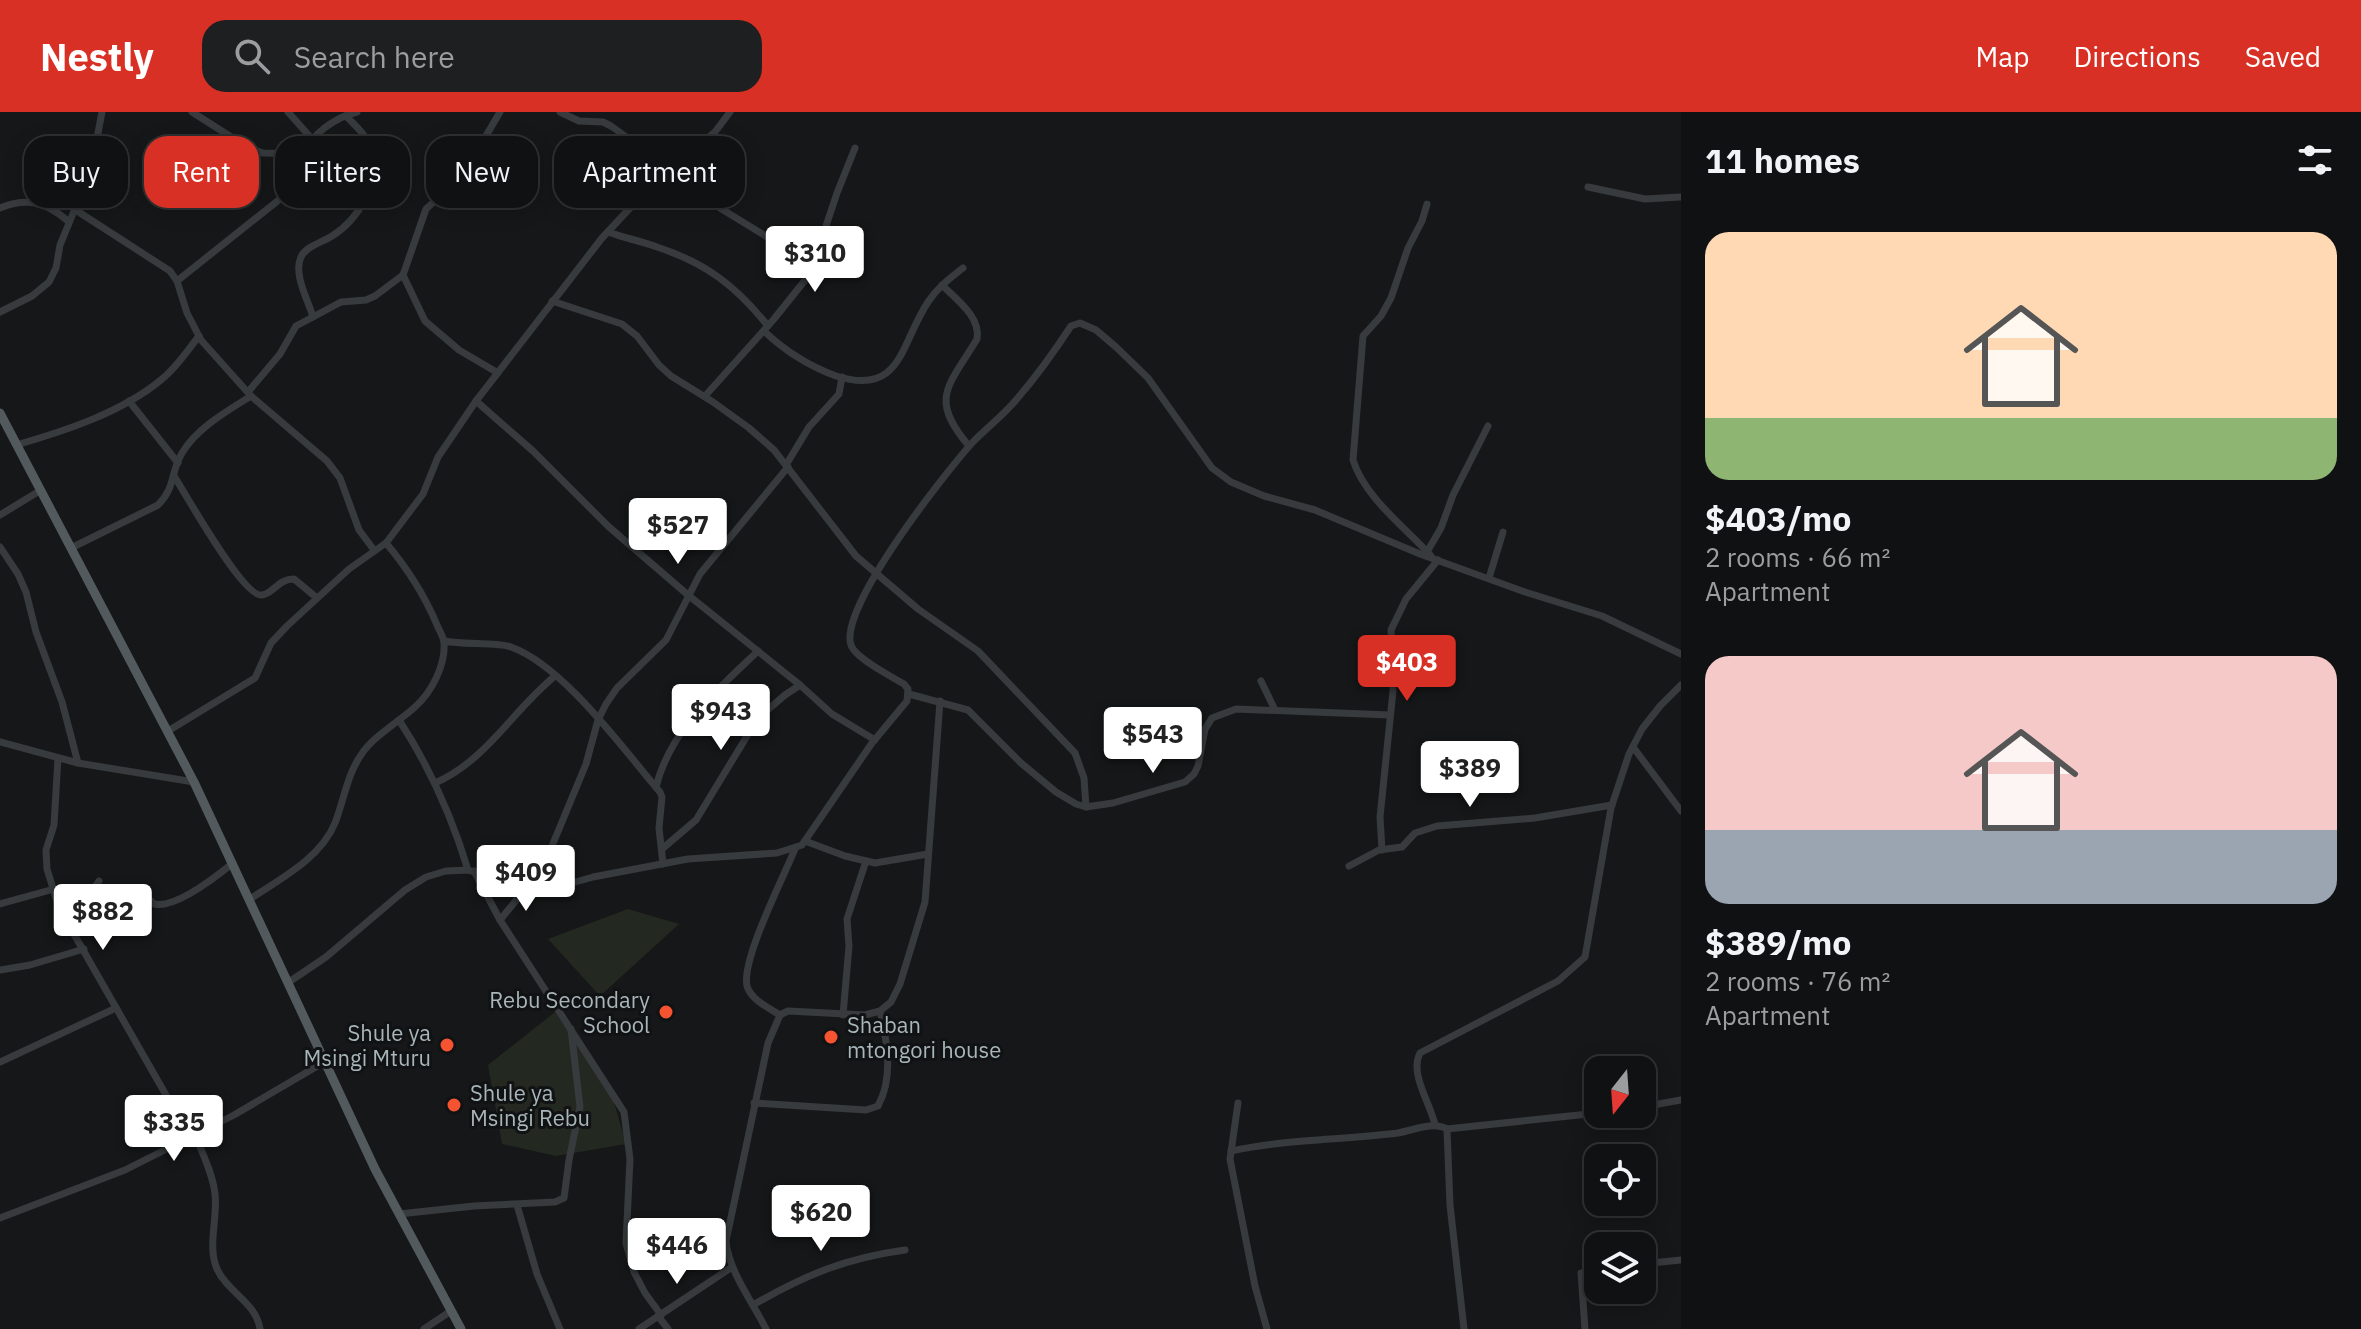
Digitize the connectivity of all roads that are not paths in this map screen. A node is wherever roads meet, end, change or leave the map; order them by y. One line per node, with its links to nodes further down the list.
1 (102, 112): 22 (street)
2 (192, 112): 14 (street)
3 (288, 112): 9 (street)
4 (357, 112): 8 (street)
5 (500, 112): 27 (street)
6 (560, 112): 11 (street)
7 (730, 112): 12 (street)
8 (346, 116): 10 (street); 32 (street)
9 (309, 136)
10 (316, 136)
11 (625, 136)
12 (710, 136)
13 (855, 148): 25 (street)
14 (275, 154)
15 (1588, 187): 16 (street)
16 (1681, 197)
17 (275, 203): 28 (street)
18 (1427, 204): 55 (street)
19 (0, 208): 23 (street)
20 (630, 208): 24 (street)
21 (720, 208): 25 (street)
22 (74, 209): 23 (street); 28 (street)
23 (68, 221): 31 (street)
24 (608, 232): 30 (street); 33 (street)
25 (813, 265): 33 (street)
26 (963, 268): 29 (street)
27 (403, 275): 32 (street); 35 (street)
28 (177, 281): 34 (street)
29 (942, 285): 36 (street); 44 (street)
30 (552, 301): 35 (street); 38 (street)
31 (0, 312)
32 (313, 317): 37 (street)
33 (766, 328): 36 (street); 38 (street)
34 (199, 336): 37 (street); 39 (street)
35 (498, 373): 40 (street)
36 (842, 377): 46 (street)
37 (250, 394): 45 (street); 54 (street)
38 (705, 396): 46 (street)
39 (129, 401): 43 (street); 45 (street)
40 (476, 401): 51 (street); 58 (street)
41 (0, 413): 43 (main road)
42 (1488, 426): 55 (street)
43 (16, 445): 48 (main road)
44 (969, 446): 55 (street); 56 (street)
45 (178, 463): 47 (street)
46 (787, 466): 56 (street); 58 (street)
47 (174, 476): 53 (street); 59 (street)
48 (41, 490): 49 (street); 53 (main road)
49 (0, 515)
50 (1503, 532): 57 (street)
51 (386, 543): 54 (street); 60 (street)
52 (0, 547): 78 (street)
53 (71, 548): 73 (main road)
54 (374, 550): 59 (street)
55 (1432, 557): 57 (street); 70 (street)
56 (875, 574): 67 (street); 83 (street)
57 (1489, 578): 62 (street)
58 (688, 595): 61 (street); 72 (street)
59 (317, 598): 73 (street)
60 (444, 641): 63 (street); 71 (street)
61 (758, 651): 65 (street); 81 (street)
62 (1681, 654)
63 (555, 676): 72 (street); 80 (street)
64 (1261, 681): 69 (street)
65 (800, 685): 74 (street); 87 (street)
66 (1681, 685): 76 (street)
67 (909, 694): 68 (street); 74 (street)
68 (940, 701): 83 (street); 89 (street)
69 (1275, 710): 70 (street); 83 (street)
70 (1390, 715): 88 (street)
71 (399, 720): 80 (street); 98 (street)
72 (598, 720): 81 (street); 96 (street)
73 (168, 731): 79 (main road)
74 (875, 740): 85 (street)
75 (0, 742): 77 (street)
76 (1633, 747): 82 (street); 84 (street)
77 (58, 758): 78 (street); 97 (street)
78 (78, 763): 79 (street)
79 (194, 782): 91 (main road)
80 (435, 783): 94 (street)
81 (656, 787): 87 (street)
82 (1612, 805): 88 (street); 118 (street)
83 (1086, 807)
84 (1681, 811)
85 (805, 841): 86 (street); 90 (street)
86 (796, 848): 92 (street); 108 (street)
87 (662, 849): 92 (street)
88 (1382, 850): 93 (street)
89 (928, 854): 90 (street); 107 (street)
90 (866, 861): 109 (street)
91 (233, 863): 98 (main road); 100 (street)
92 (663, 864): 96 (street)
93 (1349, 866)
94 (471, 871): 96 (street); 101 (street); 105 (street)
95 (99, 881): 100 (street)
96 (531, 887): 101 (street)
97 (54, 889): 99 (street); 102 (street)
98 (250, 899): 105 (main road)
99 (0, 904)
100 (87, 913): 102 (street)
101 (500, 920): 110 (street)
102 (67, 921): 103 (street)
103 (84, 949): 104 (street); 106 (street)
104 (0, 970)
105 (289, 982): 111 (main road)
106 (116, 1008): 112 (street); 121 (street)
107 (880, 1011): 109 (street); 114 (street)
108 (780, 1015): 109 (street); 114 (street)
109 (843, 1015)
110 (571, 1027): 123 (street); 133 (street)
111 (326, 1061): 120 (street); 124 (main road)
112 (0, 1062)
113 (1681, 1100): 116 (street)
114 (754, 1103): 129 (street)
115 (1238, 1103): 122 (street)
116 (1656, 1104)
117 (1584, 1114): 119 (street)
118 (1435, 1125): 119 (street); 122 (street)
119 (1447, 1129): 142 (street)
120 (195, 1134): 121 (street); 134 (street)
121 (186, 1139): 125 (street)
122 (1231, 1151): 141 (street)
123 (517, 1205): 124 (street); 137 (street)
124 (399, 1214): 132 (main road)
125 (0, 1218)
126 (905, 1250): 131 (street)
127 (1681, 1260): 128 (street)
128 (1656, 1263)
129 (732, 1267): 131 (street); 133 (street)
130 (1584, 1272): 143 (street)
131 (753, 1305): 140 (street)
132 (451, 1311): 135 (street); 136 (main road)
133 (660, 1316): 138 (street); 139 (street)
134 (260, 1329)
135 (424, 1329)
136 (461, 1329)
137 (560, 1329)
138 (639, 1329)
139 (668, 1329)
140 (766, 1329)
141 (1267, 1329)
142 (1464, 1329)
143 (1585, 1329)

